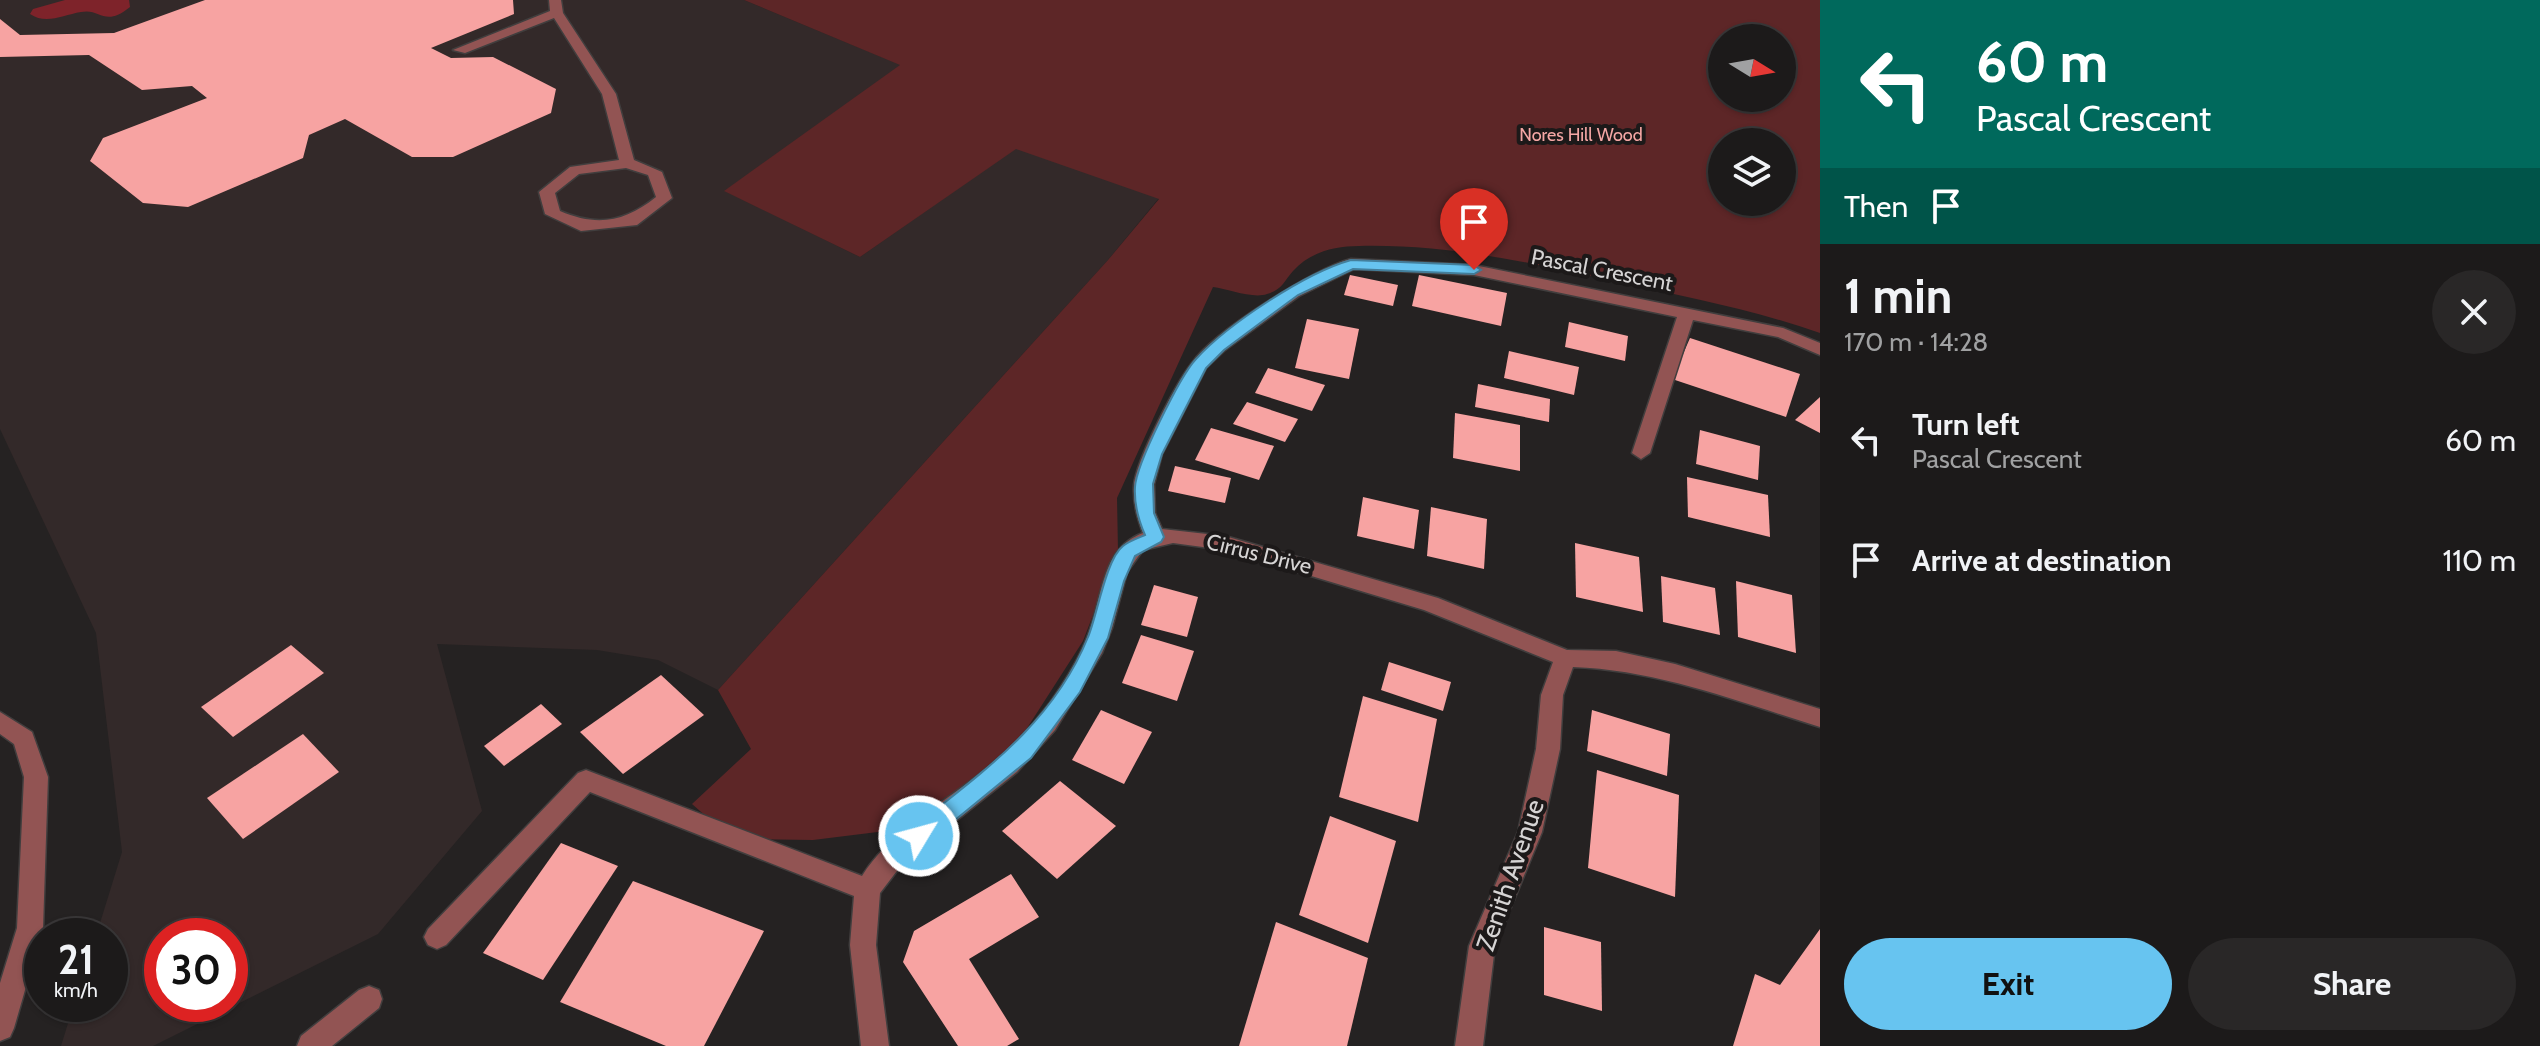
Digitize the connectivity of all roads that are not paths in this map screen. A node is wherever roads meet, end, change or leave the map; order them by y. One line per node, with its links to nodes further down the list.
1 (556, 6): 2 (street); 3 (street)
2 (460, 50)
3 (627, 163): 3 (street)
4 (1687, 312): 5 (street, Pascal Crescent); 6 (street, Pascal Crescent); 7 (street, Pascal Crescent)
5 (1820, 350)
6 (1641, 453)
7 (1155, 537): 8 (street, Cirrus Drive); 11 (street)
8 (1565, 658): 9 (street, Cirrus Drive); 17 (street, Zenith Avenue)
9 (1820, 718)
10 (0, 721): 14 (street)
11 (868, 890): 12 (street); 16 (street)
12 (437, 937)
13 (369, 999): 15 (street)
14 (0, 1028)
15 (311, 1046)
16 (875, 1046)
17 (1469, 1046)

